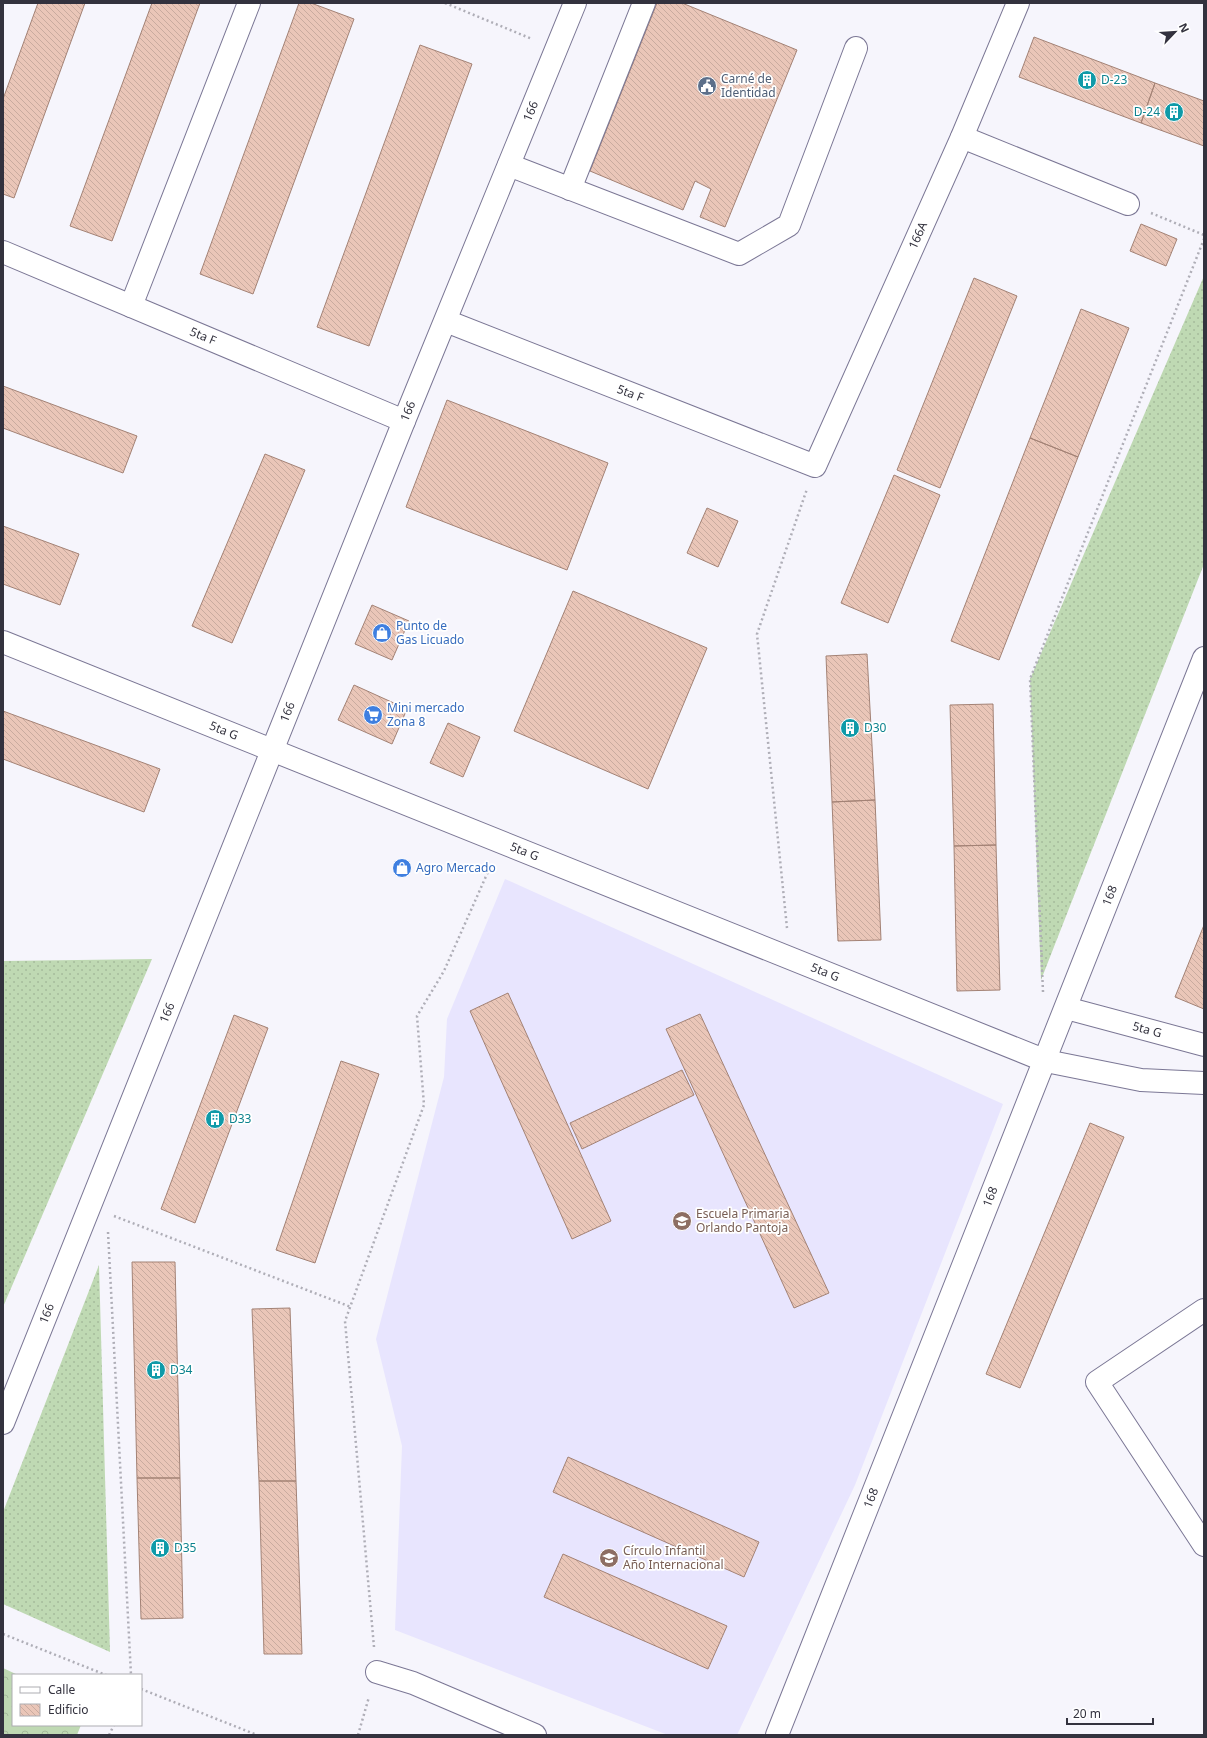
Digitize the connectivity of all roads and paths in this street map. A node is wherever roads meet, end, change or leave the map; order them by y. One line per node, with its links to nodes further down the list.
1 (250, 3): 15 (street)
2 (445, 3): 7 (path)
3 (575, 3): 7 (street, 166)
4 (644, 3): 10 (street)
5 (1018, 3): 8 (street, 166A)
6 (856, 48): 10 (street)
7 (556, 50): 9 (street, 166)
8 (962, 137): 11 (street); 18 (street, 166A)
9 (509, 165): 10 (street); 16 (street, 166)
10 (570, 189)
11 (1128, 204): 12 (path)
12 (1204, 235)
13 (1204, 240): 24 (path)
14 (3, 252): 15 (street, 5ta F)
15 (131, 306): 17 (street, 5ta F)
16 (446, 321): 17 (street, 166); 18 (street, 5ta F)
17 (404, 421): 21 (street, 166)
18 (815, 466): 23 (path)
19 (3, 642): 21 (street, 5ta G)
20 (1204, 658): 25 (street, 168)
21 (271, 750): 22 (street, 5ta G); 29 (street, 166)
22 (502, 843): 23 (street, 5ta G); 30 (path)
23 (790, 959): 27 (street, 5ta G)
24 (1043, 997)
25 (1066, 1008): 26 (street, 5ta G); 27 (street, 168)
26 (1204, 1045)
27 (1046, 1061): 28 (street, 5ta G); 44 (street, 168)
28 (1204, 1083)
29 (98, 1210): 30 (path); 32 (street, 166); 37 (path)
30 (351, 1307): 35 (path)
31 (1204, 1310): 33 (street)
32 (3, 1423)
33 (1204, 1545)
34 (3, 1634): 36 (path)
35 (377, 1672): 42 (path); 43 (street)
36 (103, 1674)
37 (131, 1674)
38 (142, 1689): 41 (path)
39 (114, 1726): 40 (path)
40 (109, 1735)
41 (257, 1735)
42 (358, 1735)
43 (535, 1735)
44 (777, 1735)

